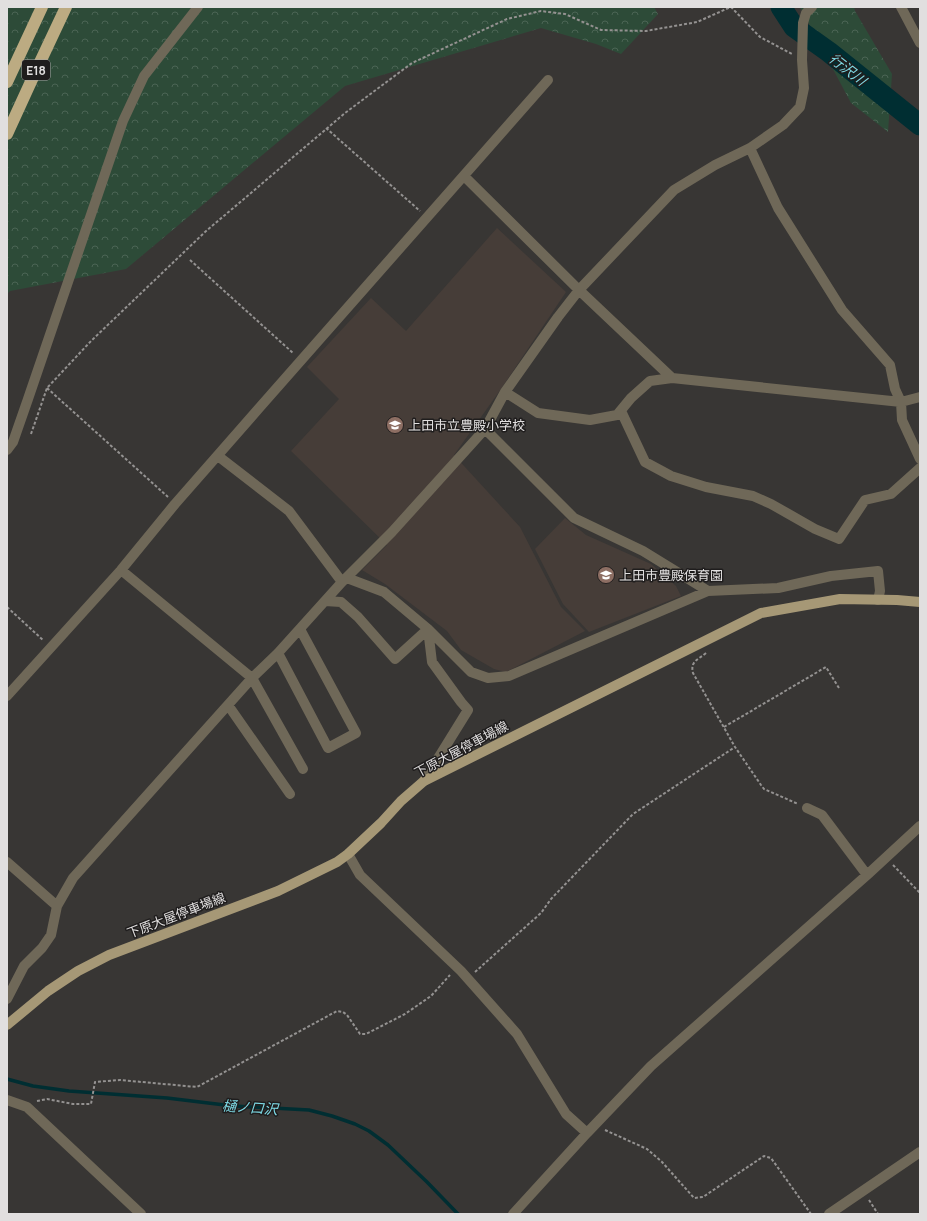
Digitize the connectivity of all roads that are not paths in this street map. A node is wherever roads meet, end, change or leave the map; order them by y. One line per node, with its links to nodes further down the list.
1 (42, 7): 8 (highway, E18)
2 (66, 7): 9 (highway, E18)
3 (198, 7): 19 (street)
4 (812, 7): 10 (street)
5 (901, 7): 6 (street)
6 (920, 43)
7 (548, 80): 11 (street)
8 (7, 82)
9 (7, 134)
10 (750, 148): 12 (street); 16 (street)
11 (464, 176): 12 (street); 20 (street)
12 (579, 290): 13 (street); 14 (street)
13 (672, 378): 16 (street); 17 (street)
14 (505, 392): 17 (street); 18 (street)
15 (920, 396): 16 (street)
16 (901, 402): 21 (street)
17 (620, 411): 22 (street)
18 (485, 429): 24 (street); 25 (street)
19 (7, 450)
20 (218, 456): 23 (street); 24 (street)
21 (920, 459)
22 (920, 468)
23 (121, 570): 32 (street); 33 (street)
24 (344, 580): 27 (street); 30 (street)
25 (708, 591): 26 (street); 30 (street)
26 (878, 600): 28 (main road, 下原大屋停車場線); 36 (main road, 下原大屋停車場線)
27 (325, 601): 29 (street); 30 (street)
28 (920, 602)
29 (300, 629): 31 (street); 31 (street)
30 (428, 629): 36 (street)
31 (278, 653): 32 (street)
32 (252, 678): 34 (street); 35 (street)
33 (7, 696)
34 (228, 705): 37 (street); 43 (street)
35 (302, 769)
36 (424, 781): 40 (main road, 下原大屋停車場線)
37 (290, 794)
38 (807, 808): 42 (street)
39 (920, 826): 42 (street)
40 (348, 854): 45 (main road, 下原大屋停車場線); 47 (street)
41 (7, 862): 43 (street)
42 (867, 875): 47 (street)
43 (57, 906): 44 (street)
44 (7, 999)
45 (7, 1025)
46 (7, 1100): 49 (street)
47 (586, 1132): 50 (street)
48 (920, 1152): 51 (street)
49 (141, 1214)
50 (513, 1214)
51 (829, 1214)

